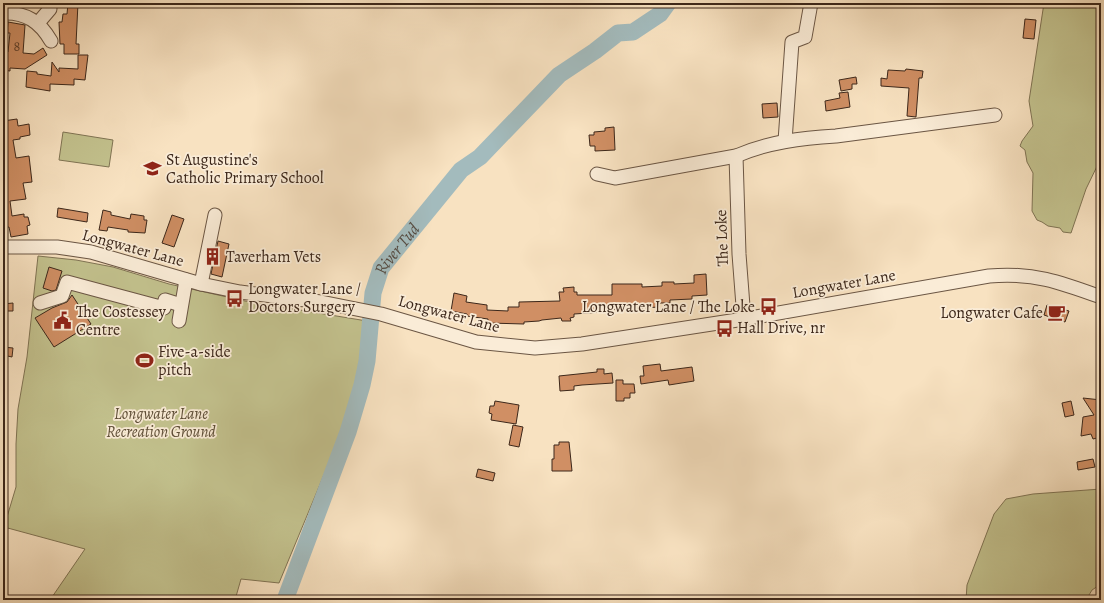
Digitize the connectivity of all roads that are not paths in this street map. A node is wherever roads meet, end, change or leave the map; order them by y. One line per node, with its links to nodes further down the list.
1 (811, 3): 7 (street)
2 (50, 9): 4 (street)
3 (3, 13): 4 (street)
4 (38, 23): 5 (street)
5 (51, 41)
6 (995, 115): 7 (street)
7 (785, 141): 8 (street)
8 (736, 156): 9 (street); 17 (street, The Loke)
9 (597, 174)
10 (215, 215): 13 (street)
11 (3, 247): 12 (street, Longwater Lane)
12 (186, 280): 13 (street, Longwater Lane); 16 (street)
13 (201, 284): 17 (street, Longwater Lane)
14 (1101, 296): 17 (street, Longwater Lane)
15 (40, 303): 16 (street)
16 (181, 305): 18 (street)
17 (744, 319)
18 (179, 321)

